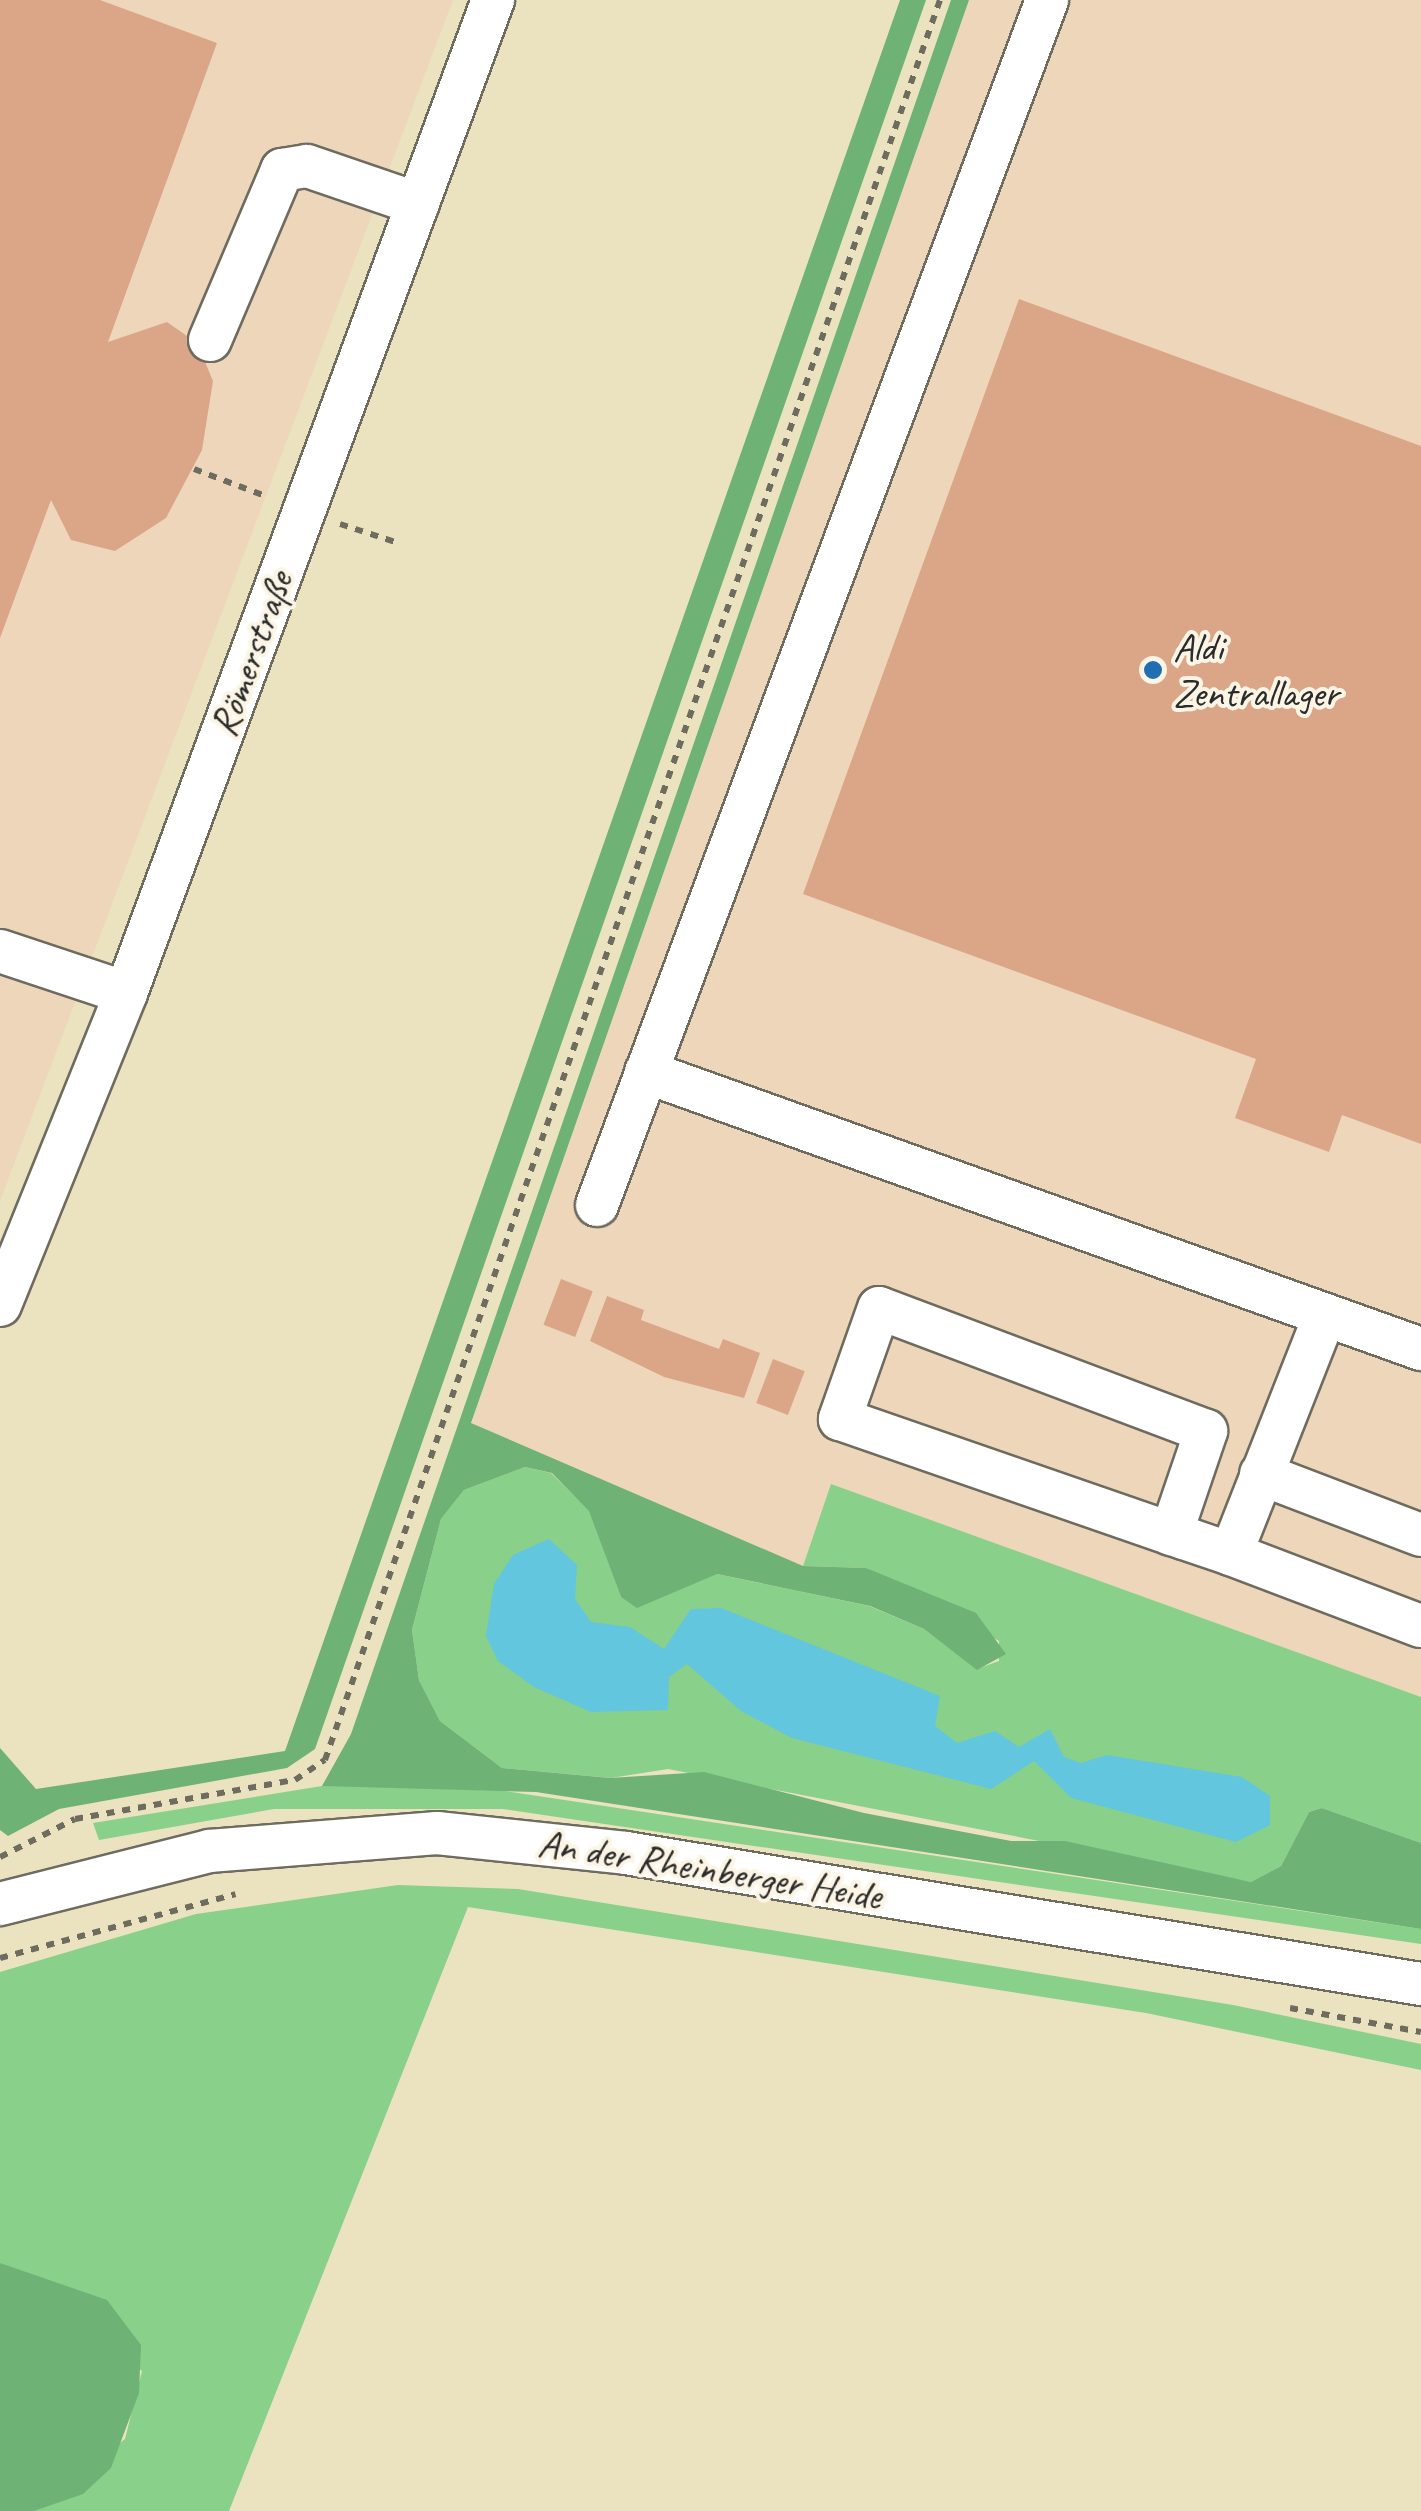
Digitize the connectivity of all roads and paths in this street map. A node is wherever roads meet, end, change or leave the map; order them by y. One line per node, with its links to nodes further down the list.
1 (493, 0): 4 (street, Römerstraße)
2 (940, 0): 18 (path)
3 (1047, 0): 8 (street)
4 (418, 204): 5 (street); 7 (street, Römerstraße)
5 (210, 340)
6 (0, 950): 7 (street)
7 (126, 993): 10 (street, Römerstraße)
8 (646, 1072): 9 (street); 11 (street)
9 (597, 1205)
10 (0, 1305)
11 (1325, 1315): 12 (street); 13 (street)
12 (1421, 1349)
13 (1261, 1474): 15 (street); 16 (street)
14 (1170, 1534): 14 (street); 16 (street)
15 (1421, 1535)
16 (1232, 1554): 17 (street)
17 (1421, 1626)
18 (0, 1857)
19 (253, 1890): 21 (path)
20 (0, 1904): 22 (street, An der Rheinberger Heide)
21 (0, 1958)
22 (1421, 1984)
23 (1269, 2004): 24 (path)
24 (1421, 2032)

